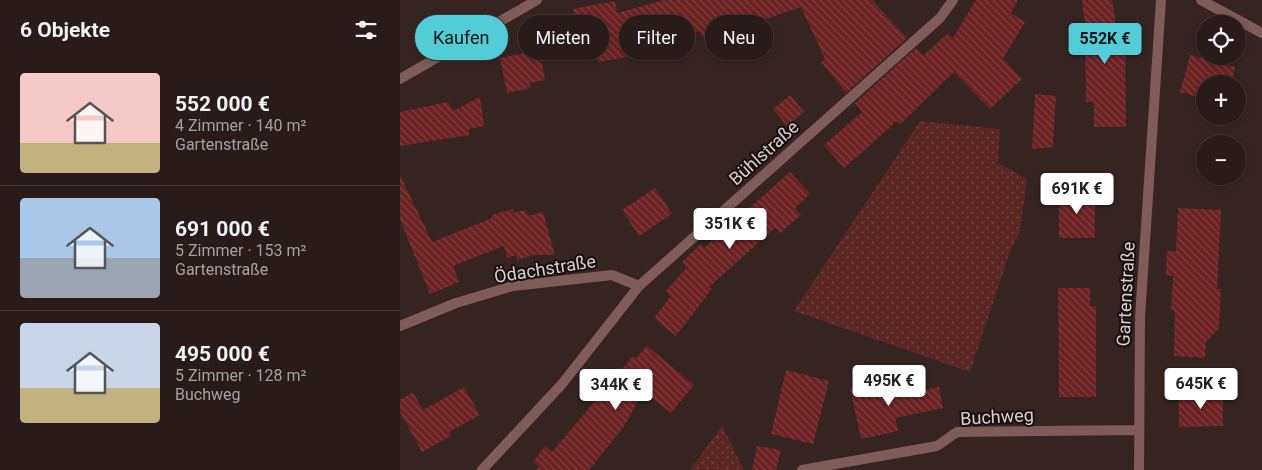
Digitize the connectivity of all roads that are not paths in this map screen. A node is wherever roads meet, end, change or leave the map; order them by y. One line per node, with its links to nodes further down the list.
1 (537, 0): 6 (street)
2 (953, 0): 7 (street, Bühlstraße)
3 (1161, 0): 9 (street, Gartenstraße)
4 (1201, 0): 5 (street)
5 (1262, 33)
6 (400, 79)
7 (639, 286): 8 (street, Ödachstraße); 10 (street, Bühlstraße)
8 (400, 326)
9 (1138, 430): 11 (street, Buchweg); 12 (street, Gartenstraße)
10 (482, 470)
11 (802, 470)
12 (1139, 470)

